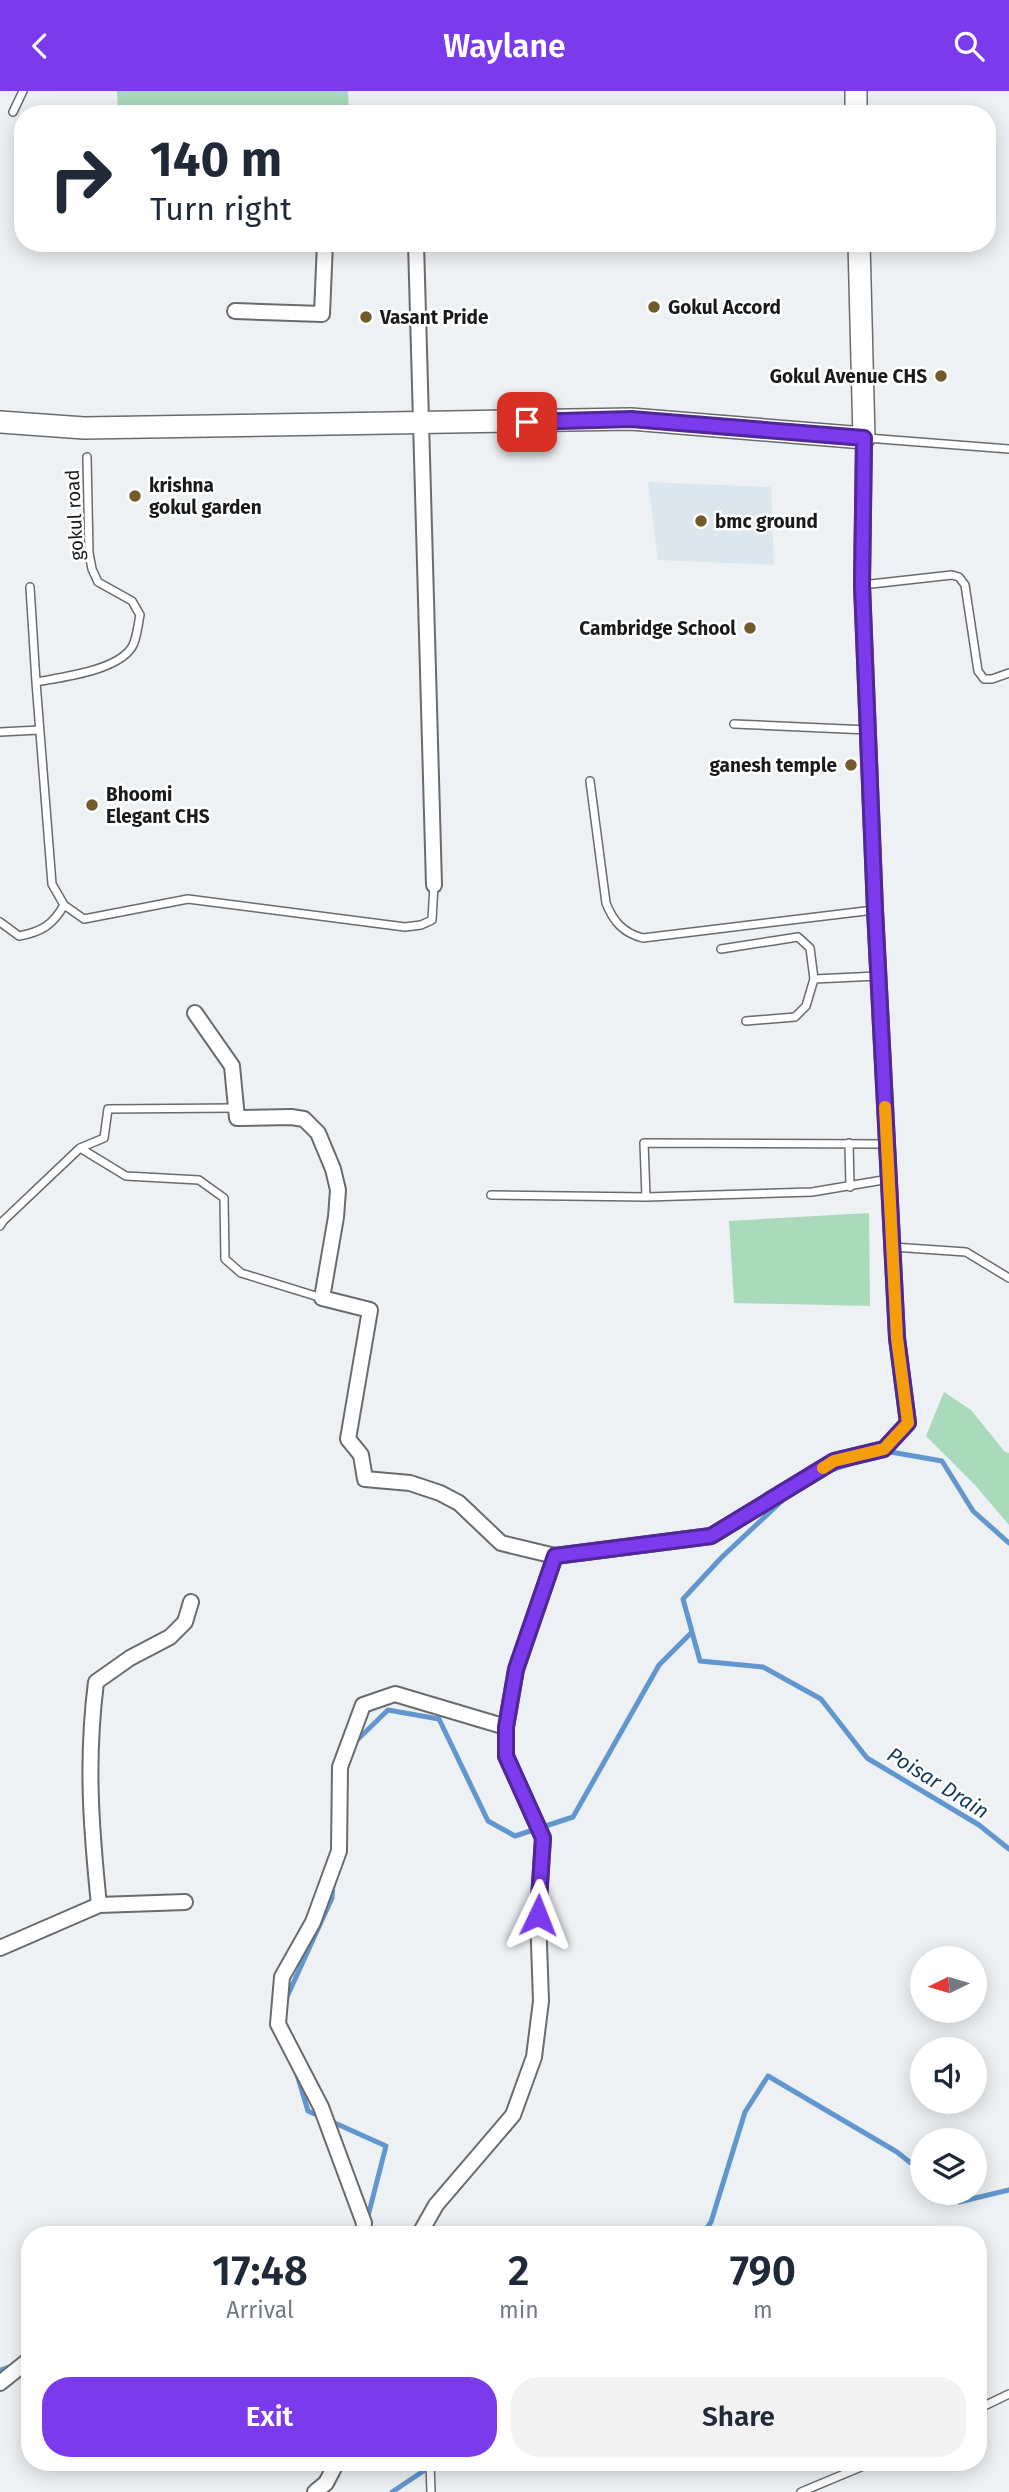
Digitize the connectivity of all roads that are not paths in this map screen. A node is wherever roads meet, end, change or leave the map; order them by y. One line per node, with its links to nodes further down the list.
1 (325, 252): 4 (street)
2 (416, 252): 6 (street)
3 (859, 252): 7 (street)
4 (235, 311)
5 (0, 422): 6 (street)
6 (423, 424): 7 (street); 19 (street)
7 (864, 438): 8 (lane); 10 (street)
8 (1009, 449)
9 (88, 457): 13 (lane, gokul road)
10 (862, 585): 12 (lane); 16 (street)
11 (30, 587): 13 (lane)
12 (1009, 673)
13 (36, 682): 15 (lane)
14 (734, 724): 16 (lane)
15 (38, 730): 17 (lane); 20 (lane)
16 (868, 730): 21 (street)
17 (0, 732)
18 (590, 781): 21 (lane)
19 (434, 885): 20 (lane)
20 (64, 905): 22 (lane)
21 (875, 910): 24 (street)
22 (0, 922)
23 (721, 949): 25 (lane)
24 (878, 976): 25 (lane); 30 (street)
25 (814, 979): 27 (lane)
26 (195, 1013): 28 (street)
27 (746, 1021)
28 (236, 1108): 31 (lane); 39 (street)
29 (849, 1143): 30 (lane); 33 (lane); 35 (lane)
30 (887, 1144): 32 (street)
31 (80, 1148): 36 (lane); 39 (lane)
32 (889, 1179): 33 (lane); 37 (street)
33 (850, 1187): 35 (lane)
34 (491, 1195): 35 (lane)
35 (646, 1197)
36 (0, 1226)
37 (892, 1247): 38 (lane); 40 (street)
38 (1009, 1278)
39 (322, 1298): 40 (street)
40 (555, 1556): 42 (street)
41 (191, 1602): 44 (street)
42 (506, 1727): 46 (street); 47 (street)
43 (185, 1902): 44 (street)
44 (99, 1905): 45 (street)
45 (0, 1948)
46 (364, 2226)
47 (424, 2226)
48 (21, 2366): 49 (street)
49 (0, 2383)
50 (1009, 2394): 51 (lane)
51 (987, 2405)
52 (332, 2471): 55 (street)
53 (430, 2471): 56 (lane)
54 (851, 2471): 57 (lane)
55 (315, 2492)
56 (431, 2492)
57 (801, 2492)

